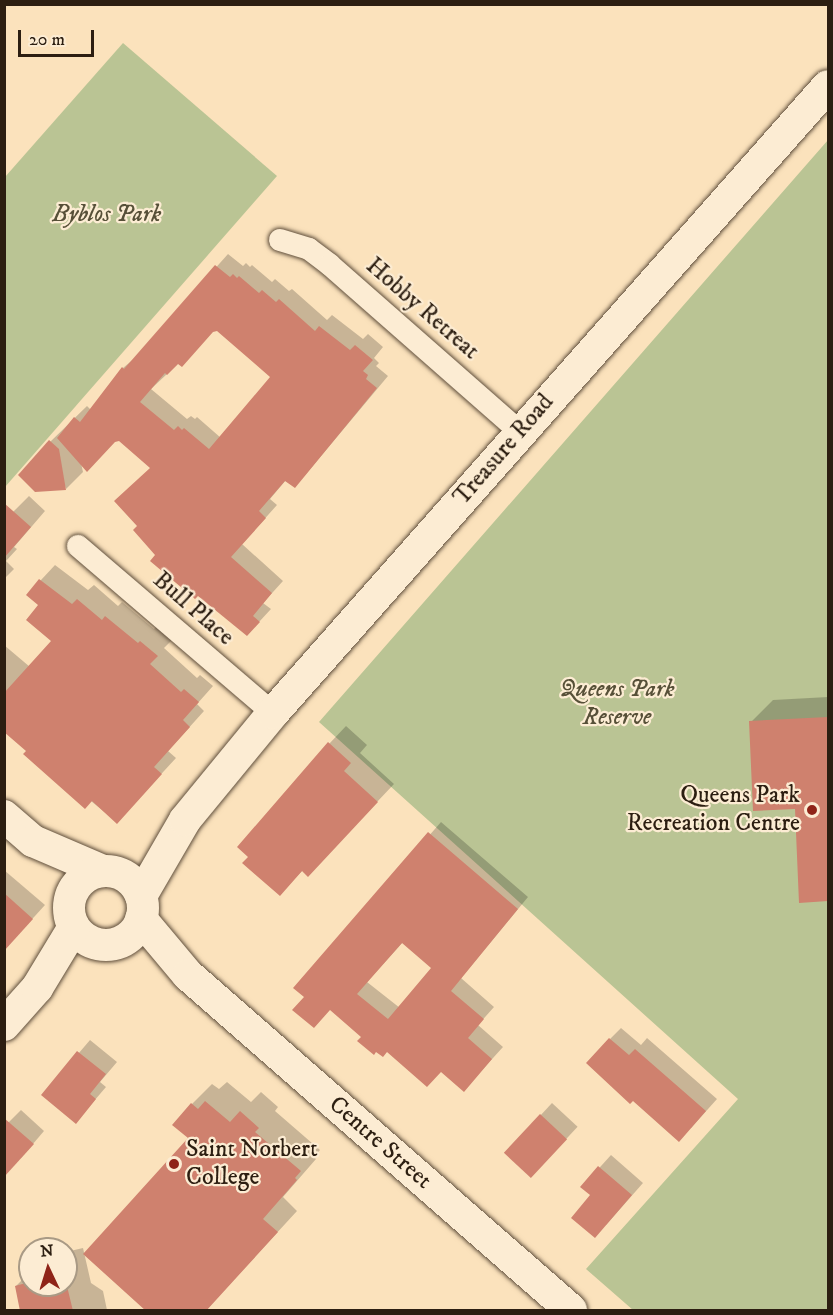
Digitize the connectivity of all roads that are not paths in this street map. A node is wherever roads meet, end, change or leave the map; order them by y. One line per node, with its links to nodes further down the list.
1 (828, 86): 3 (street, Treasure Road)
2 (280, 240): 3 (street, Hobby Retreat)
3 (520, 432): 5 (street, Treasure Road)
4 (78, 546): 5 (street, Bull Place)
5 (273, 713): 7 (street, Treasure Road)
6 (4, 816): 8 (street, Centre Street)
7 (185, 820): 9 (street, Treasure Road); 10 (street, Treasure Road)
8 (33, 841): 9 (street, Centre Street); 10 (street, Centre Street)
9 (110, 872): 10 (street, Centre Street); 10 (street, Treasure Road)
10 (108, 921): 11 (street, Treasure Road); 12 (street, Centre Street)
11 (4, 1025)
12 (571, 1311)

